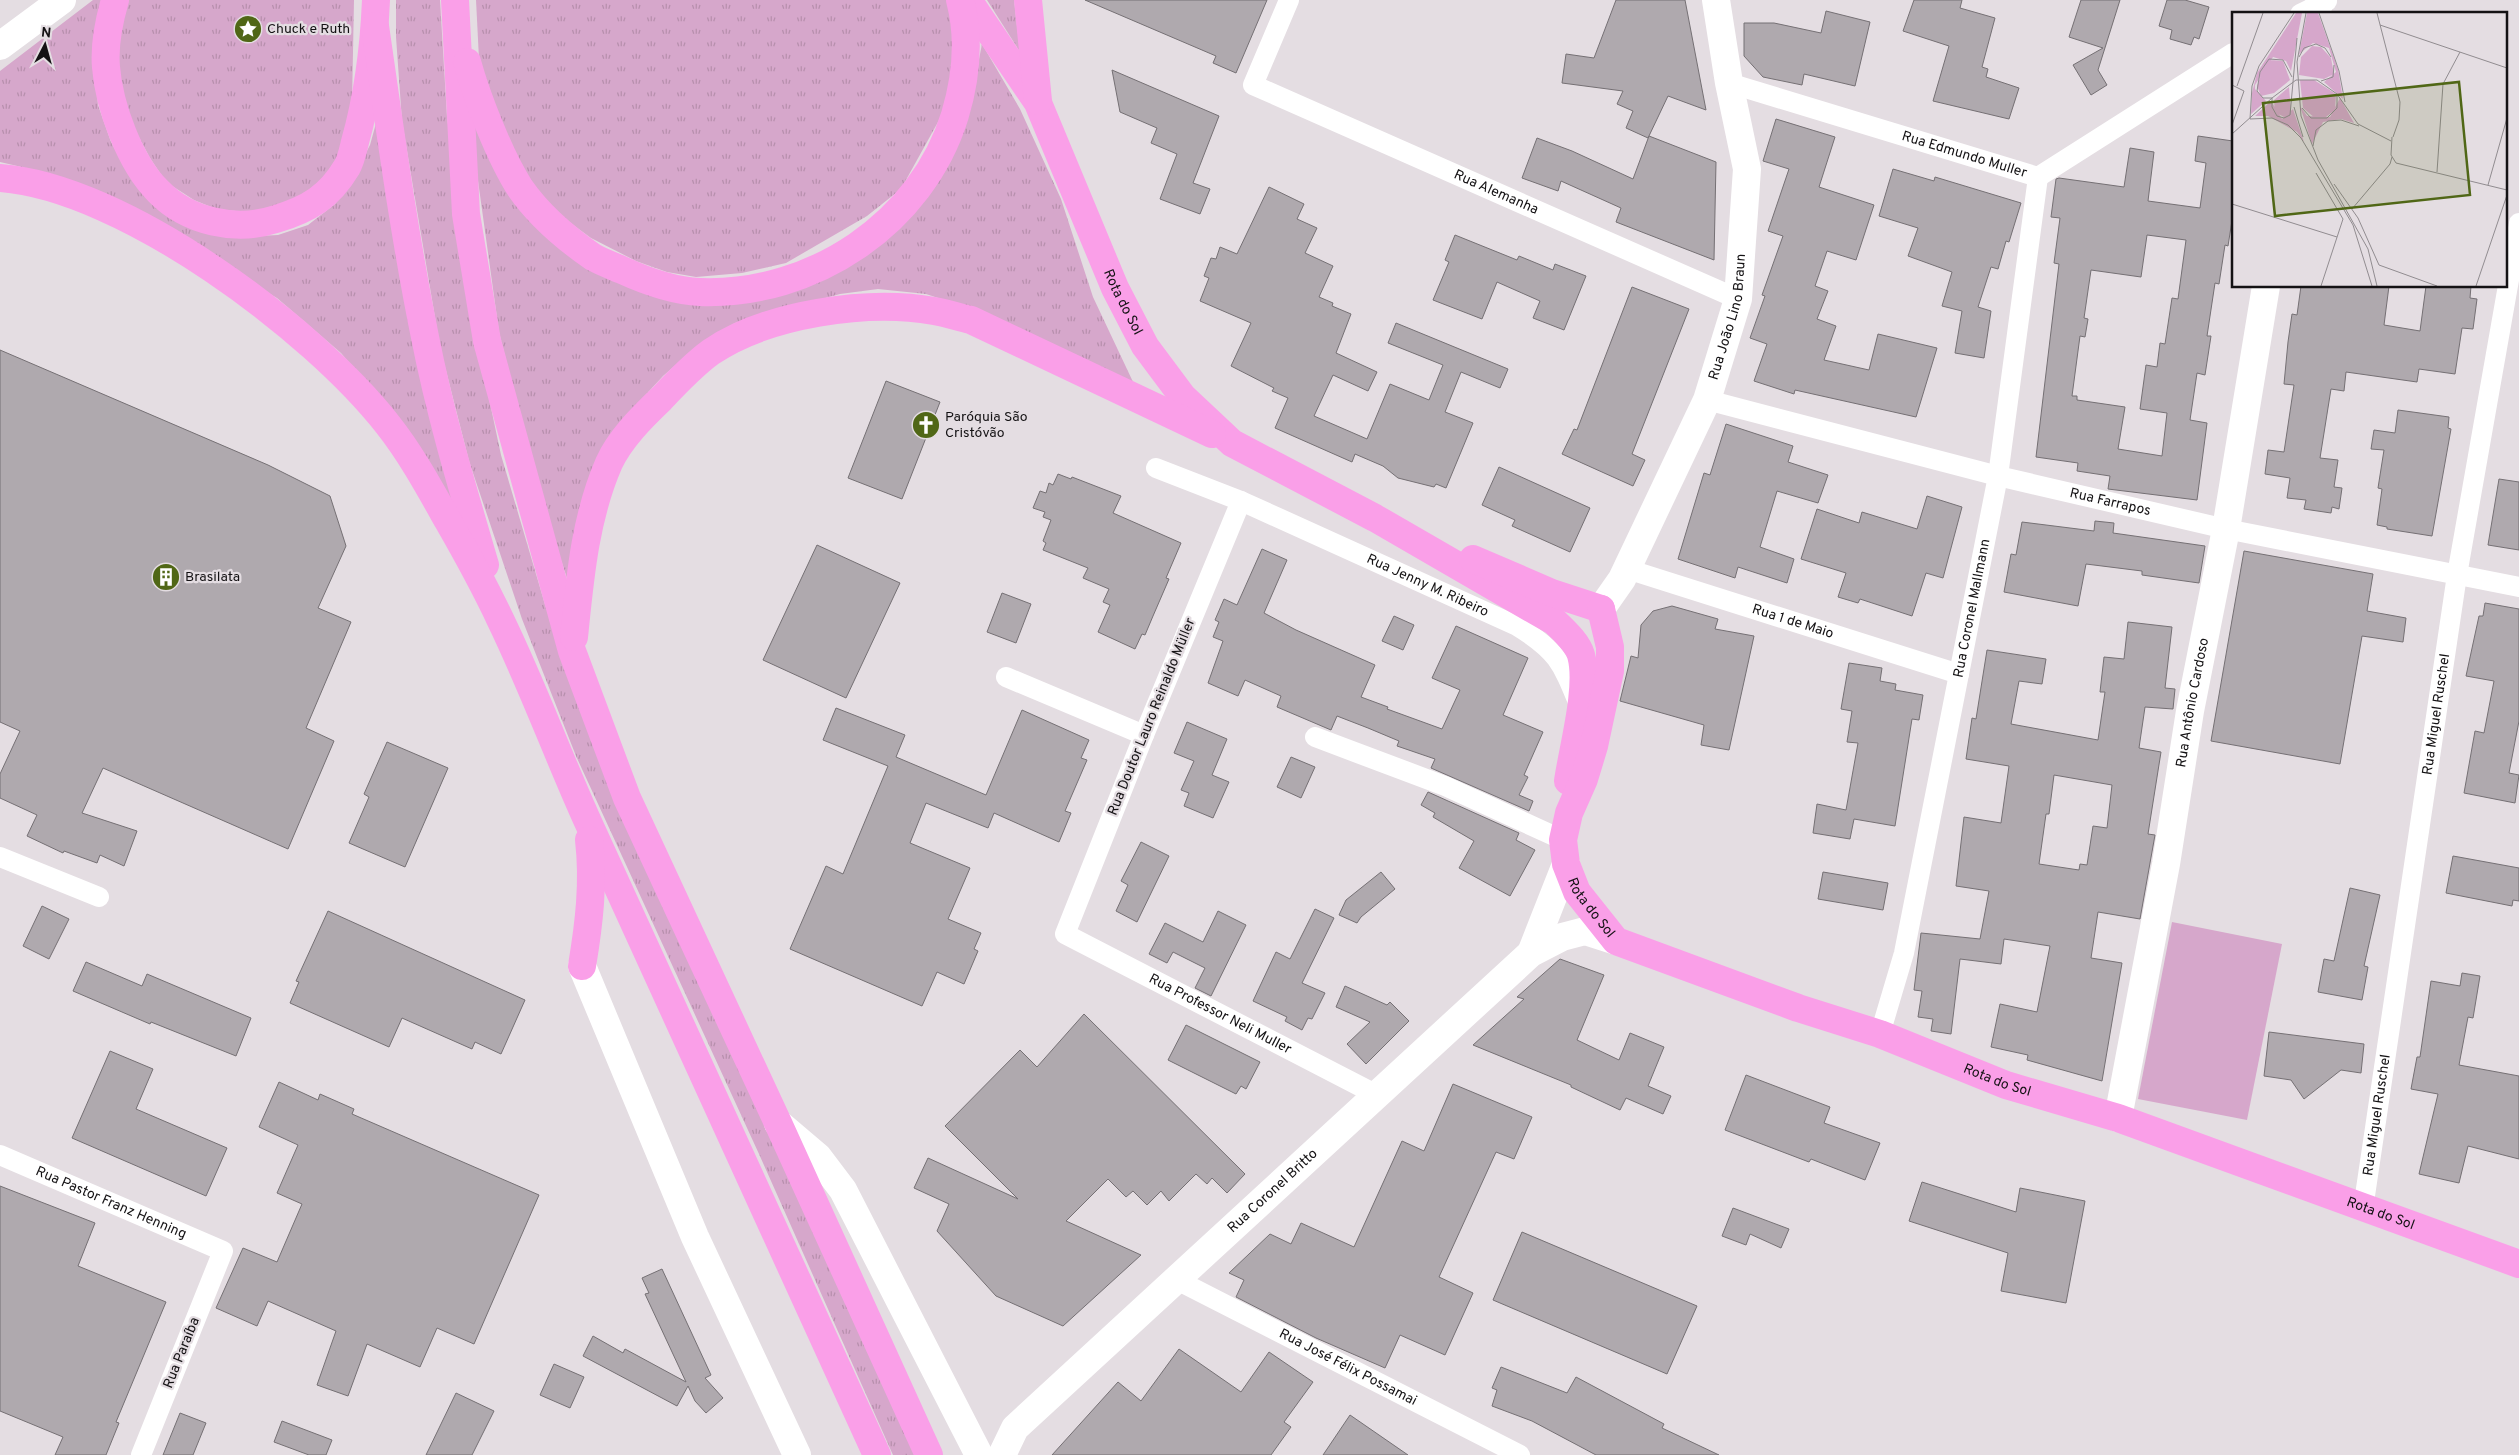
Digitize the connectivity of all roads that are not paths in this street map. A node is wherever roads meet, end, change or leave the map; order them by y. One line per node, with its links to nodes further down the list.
1 (62, 0): 10 (street)
2 (115, 0): 9 (highway)
3 (960, 0): 8 (highway)
4 (968, 0): 13 (highway, Rota do Sol)
5 (1028, 0): 13 (highway)
6 (1289, 0): 18 (street, Rua Alemanha)
7 (1716, 0): 12 (street, Rua João Lino Braun)
8 (456, 11): 32 (highway)
9 (375, 13): 31 (highway)
10 (0, 46)
11 (2232, 54): 14 (street, Rua Edmundo Muller)
12 (1729, 83): 14 (street, Rua Edmundo Muller); 18 (street, Rua João Lino Braun)
13 (1038, 102): 20 (highway, Rota do Sol)
14 (2038, 177): 22 (street, Rua Coronel Mallmann)
15 (0, 178): 31 (highway)
16 (2519, 223): 28 (street, Rua Miguel Ruschel)
17 (2266, 288): 25 (street, Rua Antônio Cardoso)
18 (1738, 299): 19 (street, Rua João Lino Braun)
19 (1707, 400): 22 (street, Rua Farrapos); 26 (street, Rua João Lino Braun)
20 (1232, 443): 24 (highway, Rota do Sol); 32 (highway)
21 (1156, 468): 23 (street, Rua Jenny M. Ribeiro)
22 (1998, 476): 25 (street, Rua Farrapos); 34 (street, Rua Coronel Mallmann)
23 (1241, 501): 36 (street, Rua Jenny M. Ribeiro); 37 (street, Rua Doutor Lauro Reinaldo Müller)
24 (1375, 518): 27 (highway, Rota do Sol); 30 (highway, Rota do Sol)
25 (2226, 529): 28 (street, Rua Farrapos); 50 (street, Rua Antônio Cardoso)
26 (1627, 569): 30 (street, Rua João Lino Braun); 34 (street, Rua 1 de Maio)
27 (1464, 572): 30 (highway); 33 (highway, Rota do Sol)
28 (2457, 575): 29 (street, Rua Farrapos); 53 (street, Rua Miguel Ruschel)
29 (2519, 587)
30 (1601, 609): 33 (highway); 39 (highway)
31 (502, 623): 40 (highway)
32 (572, 651): 51 (highway)
33 (1581, 654): 36 (highway)
34 (1959, 674): 48 (street, Rua Coronel Mallmann)
35 (1006, 678): 37 (street)
36 (1580, 707): 39 (highway)
37 (1144, 735): 44 (street, Rua Doutor Lauro Reinaldo Müller)
38 (1315, 737): 41 (street)
39 (1569, 812): 41 (highway)
40 (586, 819): 47 (highway); 61 (highway)
41 (1564, 852): 45 (highway, Rota do Sol); 46 (street)
42 (0, 857): 43 (street)
43 (99, 897)
44 (1065, 934): 49 (street, Rua Professor Neli Muller)
45 (1616, 941): 46 (street); 48 (highway, Rota do Sol)
46 (1531, 953): 49 (street, Rua Coronel Britto)
47 (582, 966): 60 (street)
48 (1880, 1034): 50 (highway, Rota do Sol)
49 (1377, 1096): 56 (street, Rua Coronel Britto)
50 (2118, 1118): 53 (highway, Rota do Sol)
51 (778, 1123): 58 (street); 62 (highway)
52 (0, 1155): 54 (street, Rua Pastor Franz Henning)
53 (2363, 1209): 55 (highway, Rota do Sol)
54 (223, 1251): 59 (street, Rua Paraíba)
55 (2519, 1264)
56 (1177, 1280): 57 (street, Rua Coronel Britto); 64 (street, Rua José Félix Possamai)
57 (1015, 1428): 58 (street, Rua Coronel Britto); 63 (street, Rua Coronel Britto)
58 (975, 1447)
59 (141, 1455)
60 (797, 1455)
61 (877, 1455)
62 (929, 1455)
63 (1002, 1455)
64 (1520, 1455)

